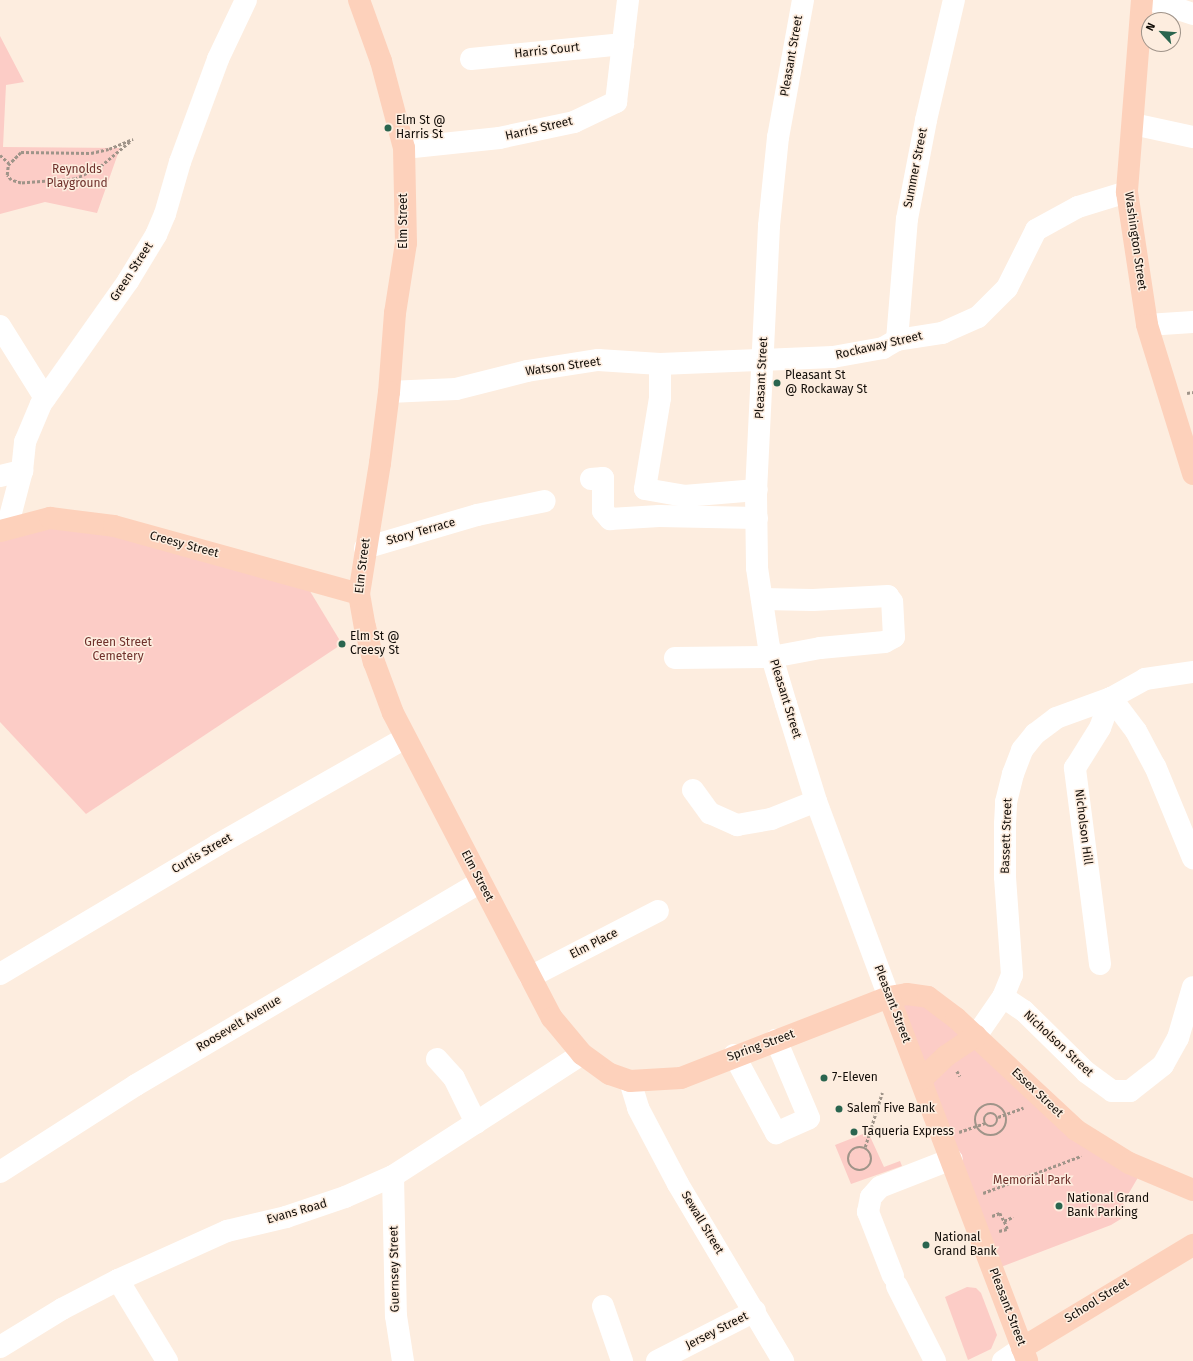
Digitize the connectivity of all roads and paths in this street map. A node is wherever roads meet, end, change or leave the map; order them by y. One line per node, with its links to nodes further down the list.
1 (246, 0): 26 (street, Green Street)
2 (359, 0): 15 (main road, Elm Street)
3 (628, 0): 9 (street, Harris Street)
4 (803, 0): 23 (street, Pleasant Street)
5 (954, 0): 22 (street, Summer Street)
6 (1142, 0): 11 (main road, Washington Street)
7 (1151, 0): 8 (street)
8 (1193, 14)
9 (623, 44): 10 (street, Harris Court); 15 (street, Harris Street)
10 (471, 59)
11 (1132, 124): 12 (street); 18 (main road, Washington Street)
12 (1193, 137)
13 (134, 139): 14 (path)
14 (130, 142): 17 (path); 17 (path)
15 (404, 148): 25 (main road, Elm Street)
16 (0, 155): 17 (path)
17 (9, 163)
18 (1127, 192): 20 (main road, Washington Street); 22 (street, Rockaway Street)
19 (1193, 322): 20 (street)
20 (1147, 325): 28 (main road, Washington Street)
21 (0, 326): 26 (street)
22 (896, 340): 23 (street, Rockaway Street)
23 (763, 360): 24 (street, Watson Street); 31 (street, Pleasant Street)
24 (660, 364): 25 (street, Watson Street); 31 (street)
25 (389, 392): 35 (main road, Elm Street)
26 (45, 398): 27 (street, Green Street)
27 (22, 471): 29 (street); 34 (street, Green Street)
28 (1193, 474)
29 (0, 476)
30 (591, 479): 33 (street)
31 (757, 490): 33 (street, Pleasant Street)
32 (544, 501): 35 (street, Story Terrace)
33 (757, 518): 37 (street, Pleasant Street)
34 (4, 529): 36 (main road, Creesy Street)
35 (365, 548): 36 (main road, Elm Street)
36 (358, 594): 42 (main road, Elm Street)
37 (762, 599): 38 (street, Pleasant Street); 38 (street)
38 (772, 657): 39 (street); 44 (street, Pleasant Street)
39 (675, 658)
40 (1193, 672): 41 (street, Bassett Street)
41 (1110, 698): 45 (street); 48 (street, Nicholson Hill); 53 (street, Bassett Street)
42 (405, 738): 46 (main road, Elm Street); 49 (street, Curtis Street)
43 (693, 790): 44 (street)
44 (816, 801): 52 (street, Pleasant Street)
45 (1192, 855)
46 (481, 882): 50 (main road, Elm Street); 72 (street, Roosevelt Avenue)
47 (658, 912): 50 (street, Elm Place)
48 (1100, 964)
49 (0, 974)
50 (530, 977): 56 (main road, Elm Street)
51 (1193, 987): 53 (street, Nicholson Street)
52 (889, 997): 54 (main road, Essex Street); 55 (main road, Spring Street); 59 (main road, Pleasant Street)
53 (1003, 997): 54 (street, Bassett Street)
54 (976, 1036): 59 (main road, Bassett Street); 62 (main road, Essex Street)
55 (776, 1040): 57 (main road, Spring Street); 57 (street)
56 (582, 1054): 60 (main road, Elm Street); 65 (street, Evans Road)
57 (734, 1055): 60 (main road, Spring Street)
58 (437, 1059): 65 (street)
59 (922, 1079): 68 (main road, Pleasant Street)
60 (630, 1081): 83 (street, Sewall Street)
61 (882, 1093): 69 (path)
62 (1041, 1098): 63 (path); 74 (main road, Essex Street)
63 (1006, 1114): 64 (path); 67 (path); 67 (path)
64 (998, 1117): 66 (path); 66 (path)
65 (476, 1123): 73 (street, Evans Road)
66 (985, 1123): 67 (path)
67 (976, 1126): 68 (path)
68 (944, 1137): 71 (main road, Pleasant Street)
69 (865, 1147): 69 (path)
70 (1085, 1154): 75 (path)
71 (952, 1159): 85 (main road, Pleasant Street); 91 (street)
72 (0, 1172)
73 (393, 1176): 81 (street, Evans Road); 87 (street, Guernsey Street)
74 (1193, 1190)
75 (982, 1193)
76 (991, 1217): 78 (path)
77 (1014, 1217): 78 (path)
78 (1004, 1221): 79 (path)
79 (997, 1232)
80 (1193, 1245): 85 (main road, School Street)
81 (118, 1280): 84 (street, Evans Road); 86 (street)
82 (603, 1306): 88 (street)
83 (755, 1311): 89 (street, Jersey Street); 90 (street, Sewall Street)
84 (0, 1347)
85 (1025, 1354): 92 (street, School Street)
86 (167, 1361)
87 (403, 1361)
88 (622, 1361)
89 (657, 1361)
90 (783, 1361)
91 (934, 1361)
92 (1003, 1361)

